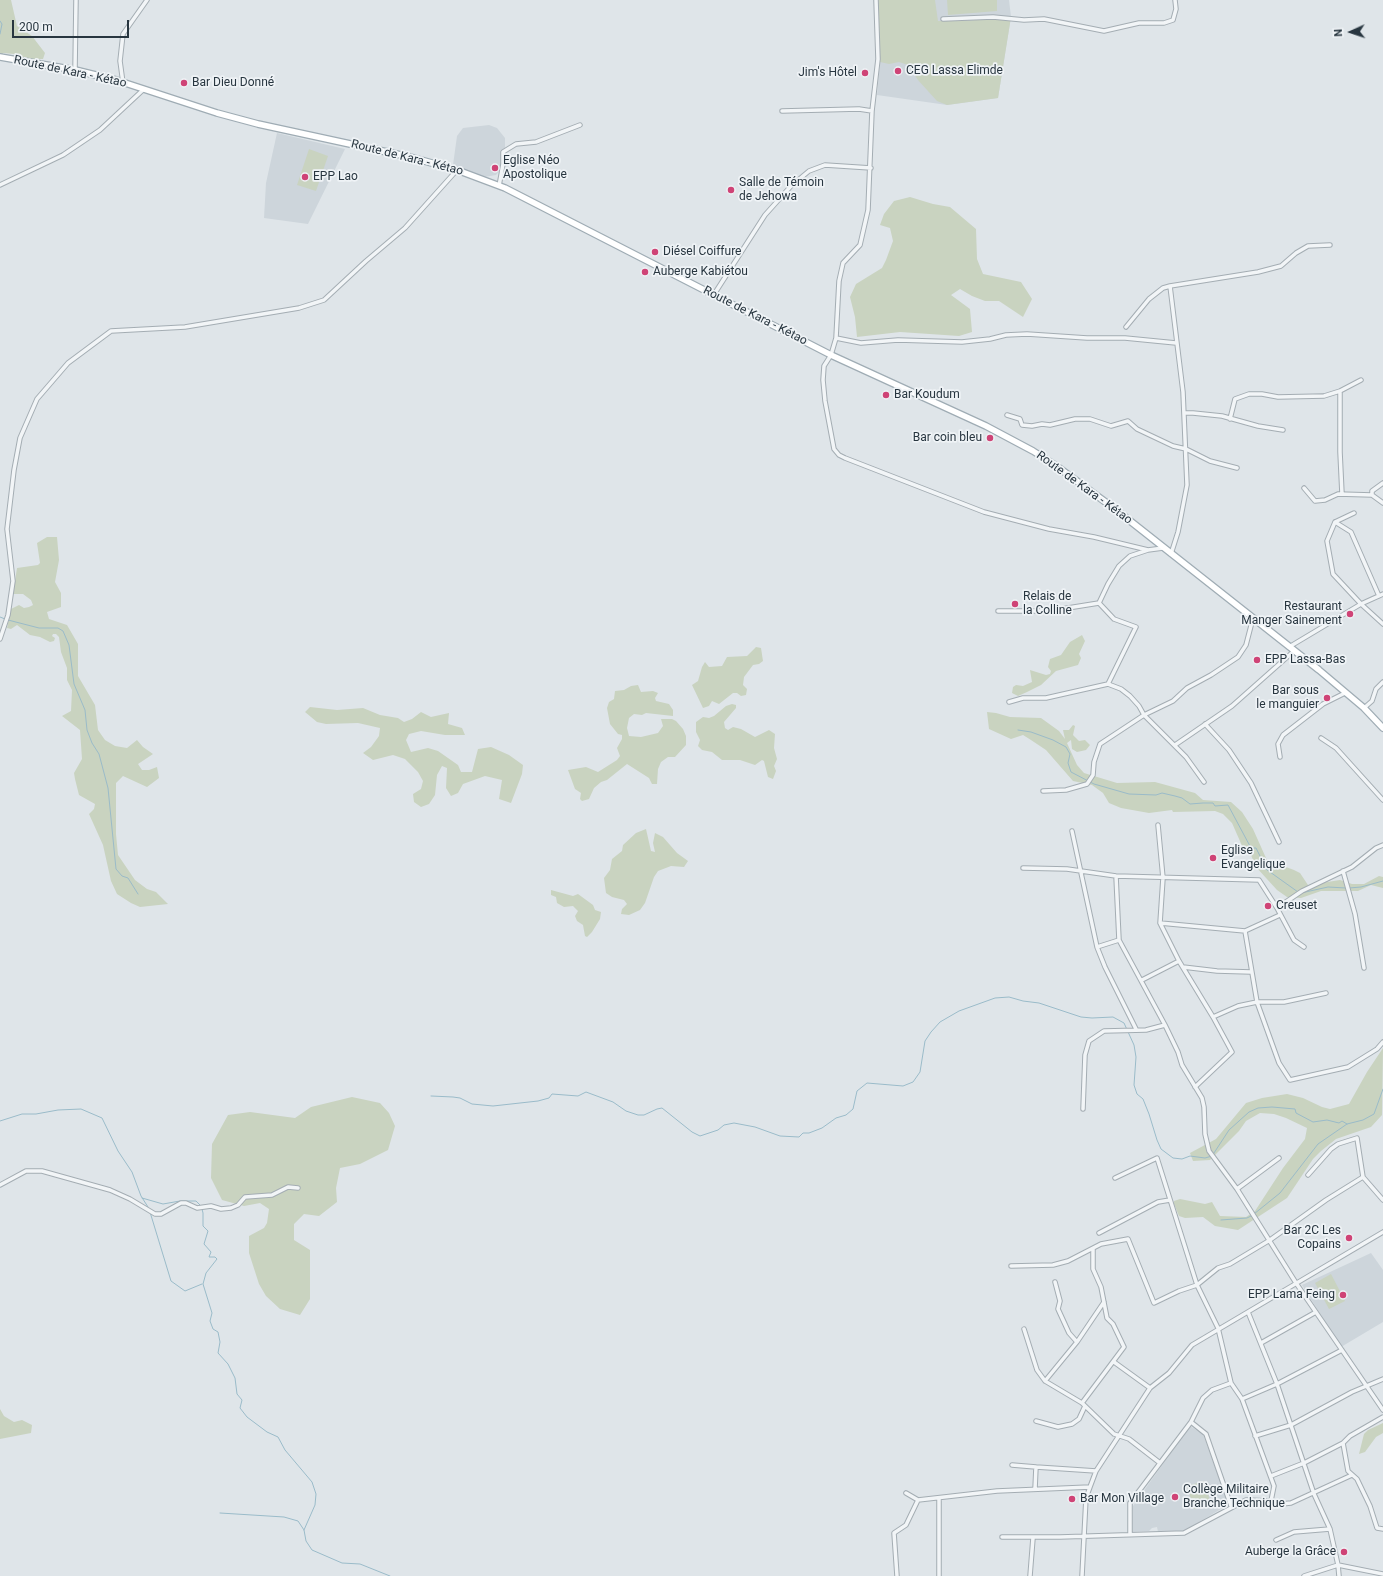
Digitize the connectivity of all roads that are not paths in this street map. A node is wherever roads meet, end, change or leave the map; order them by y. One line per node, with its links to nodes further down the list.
1 (76, 0): 7 (street)
2 (147, 0): 8 (street)
3 (876, 0): 10 (street)
4 (1175, 0): 5 (street)
5 (943, 19)
6 (0, 58): 7 (main road, Route de Kara - Kétao)
7 (75, 70): 8 (main road, Route de Kara - Kétao)
8 (123, 83): 9 (main road, Route de Kara - Kétao)
9 (144, 89): 14 (main road, Route de Kara - Kétao); 15 (street)
10 (872, 110): 11 (street); 13 (street)
11 (782, 111)
12 (580, 125): 16 (street)
13 (871, 168): 19 (street); 21 (street)
14 (457, 170): 16 (main road, Route de Kara - Kétao); 48 (street)
15 (0, 185)
16 (499, 186): 19 (main road, Route de Kara - Kétao)
17 (1330, 245): 18 (street)
18 (1170, 286): 20 (street); 22 (street)
19 (713, 296): 23 (main road, Route de Kara - Kétao)
20 (1126, 327)
21 (836, 338): 22 (street); 23 (street)
22 (1176, 343): 26 (street)
23 (832, 355): 39 (main road, Route de Kara - Kétao); 40 (street)
24 (1361, 380): 25 (street)
25 (1340, 391): 28 (street); 34 (street)
26 (1185, 413): 28 (street); 30 (street)
27 (1007, 415): 30 (street)
28 (1230, 418): 29 (street)
29 (1283, 430)
30 (1186, 449): 31 (street); 41 (street)
31 (1238, 468)
32 (1383, 483): 35 (street)
33 (1304, 488): 34 (street)
34 (1342, 494): 35 (street)
35 (1372, 495): 36 (street)
36 (1383, 503)
37 (1354, 513): 38 (street)
38 (1335, 522): 42 (street); 44 (street)
39 (1164, 548): 40 (street); 41 (main road, Route de Kara - Kétao)
40 (1148, 550): 43 (street)
41 (1171, 554): 46 (main road, Route de Kara - Kétao)
42 (1381, 595): 44 (street)
43 (1099, 603): 45 (street); 51 (street)
44 (1361, 604): 47 (street); 49 (street)
45 (998, 611)
46 (1253, 618): 49 (main road, Route de Kara - Kétao); 55 (street)
47 (1383, 624)
48 (0, 639)
49 (1292, 649): 52 (main road, Route de Kara - Kétao); 56 (street)
50 (1383, 682): 54 (street)
51 (1108, 684): 53 (street); 55 (street)
52 (1345, 693): 54 (main road, Route de Kara - Kétao); 60 (street)
53 (1009, 702)
54 (1364, 708): 57 (main road, Route de Kara - Kétao)
55 (1144, 715): 59 (street); 62 (street)
56 (1205, 724): 59 (street); 66 (street)
57 (1383, 728)
58 (1321, 738): 63 (street)
59 (1175, 745): 61 (street)
60 (1280, 756)
61 (1204, 782)
62 (1043, 791)
63 (1383, 800)
64 (1158, 825): 72 (street)
65 (1072, 830): 69 (street)
66 (1278, 842)
67 (1379, 846): 70 (street)
68 (1023, 868): 69 (street)
69 (1081, 871): 71 (street); 78 (street)
70 (1343, 871): 73 (street); 82 (street)
71 (1116, 876): 72 (street); 77 (street)
72 (1163, 878): 73 (street); 75 (street)
73 (1277, 908): 74 (street)
74 (1280, 915): 76 (street); 79 (street)
75 (1160, 923): 76 (street); 80 (street)
76 (1245, 931): 83 (street)
77 (1119, 940): 78 (street); 84 (street)
78 (1097, 947): 89 (street)
79 (1304, 948)
80 (1179, 962): 81 (street); 84 (street)
81 (1183, 967): 83 (street); 87 (street)
82 (1364, 968)
83 (1251, 972): 86 (street)
84 (1142, 980): 88 (street)
85 (1326, 994): 86 (street)
86 (1257, 1002): 87 (street); 90 (street)
87 (1213, 1017): 91 (street)
88 (1165, 1025): 89 (street); 91 (street)
89 (1136, 1029): 92 (street)
90 (1383, 1042)
91 (1195, 1087): 99 (street)
92 (1083, 1108)
93 (1279, 1158): 99 (street)
94 (1308, 1175): 95 (street)
95 (1363, 1177): 101 (street); 104 (street)
96 (1115, 1178): 100 (street)
97 (0, 1185): 98 (street)
98 (298, 1188)
99 (1237, 1189): 104 (street)
100 (1170, 1200): 103 (street); 109 (street)
101 (1383, 1200)
102 (1383, 1232): 108 (street)
103 (1099, 1233)
104 (1270, 1240): 108 (street); 109 (street)
105 (1093, 1249): 106 (street); 109 (street); 110 (street)
106 (1011, 1266)
107 (1055, 1282): 115 (street)
108 (1296, 1283): 111 (street); 112 (street)
109 (1197, 1285): 114 (street)
110 (1104, 1302): 115 (street); 118 (street)
111 (1248, 1312): 114 (street); 116 (street)
112 (1316, 1312): 116 (street); 117 (street)
113 (1024, 1328): 120 (street)
114 (1218, 1328): 121 (street); 124 (street)
115 (1077, 1342): 120 (street)
116 (1261, 1343): 122 (street)
117 (1342, 1350): 122 (street); 123 (street)
118 (1114, 1362): 124 (street); 126 (street)
119 (1383, 1379): 123 (street)
120 (1045, 1381): 126 (street)
121 (1231, 1383): 125 (street); 130 (street)
122 (1277, 1384): 125 (street); 131 (street)
123 (1366, 1387): 127 (street); 131 (street)
124 (1150, 1388): 132 (street)
125 (1242, 1399): 133 (street)
126 (1083, 1405): 129 (street); 132 (street)
127 (1383, 1410)
128 (1383, 1417): 134 (street)
129 (1036, 1421)
130 (1191, 1422): 135 (street); 149 (street)
131 (1291, 1425): 133 (street); 136 (street)
132 (1120, 1436): 135 (street); 139 (street)
133 (1255, 1436): 141 (street)
134 (1343, 1443): 136 (street); 140 (street)
135 (1160, 1463): 152 (street)
136 (1304, 1464): 141 (street); 145 (street)
137 (1012, 1465): 138 (street)
138 (1036, 1467): 139 (street); 143 (street)
139 (1096, 1471): 142 (street)
140 (1352, 1475): 145 (street); 151 (street)
141 (1271, 1476): 148 (street)
142 (1090, 1487): 143 (street); 153 (street)
143 (1035, 1489): 146 (street)
144 (906, 1493): 147 (street)
145 (1314, 1494): 148 (street); 150 (street)
146 (939, 1498): 147 (street); 160 (street)
147 (918, 1500): 159 (street)
148 (1271, 1501): 149 (street)
149 (1231, 1506): 152 (street)
150 (1330, 1529): 156 (street); 157 (street)
151 (1383, 1529)
152 (1130, 1534): 153 (street)
153 (1083, 1536): 155 (street); 162 (street)
154 (1002, 1537): 155 (street)
155 (1033, 1538): 161 (street)
156 (1276, 1540)
157 (1338, 1565): 158 (street); 163 (street); 164 (street)
158 (1383, 1574)
159 (897, 1576)
160 (939, 1576)
161 (1030, 1576)
162 (1082, 1576)
163 (1304, 1576)
164 (1338, 1576)

